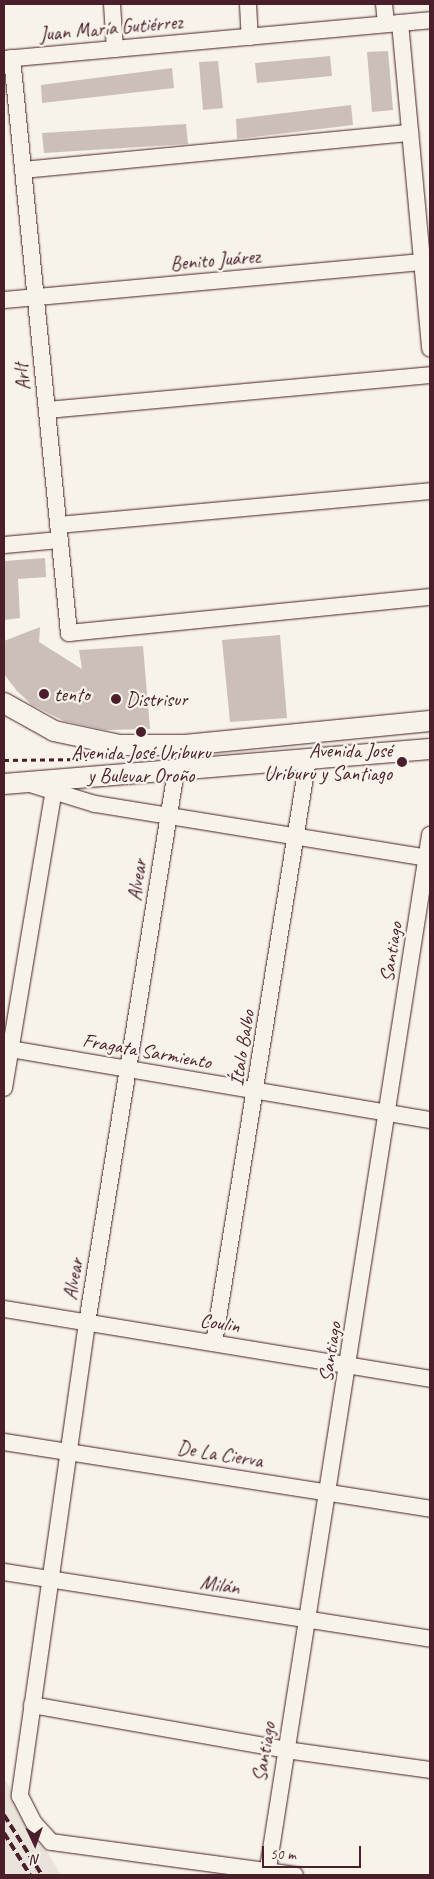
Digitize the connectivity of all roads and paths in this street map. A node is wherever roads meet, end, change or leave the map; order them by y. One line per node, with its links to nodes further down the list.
1 (112, 4): 7 (street)
2 (248, 4): 6 (street)
3 (384, 4): 5 (street)
4 (430, 20): 5 (street, Juan María Gutiérrez)
5 (393, 24): 6 (street, Juan María Gutiérrez); 9 (street)
6 (250, 37): 7 (street, Juan María Gutiérrez)
7 (115, 49): 8 (street, Juan María Gutiérrez)
8 (8, 59): 10 (street, Arlt)
9 (410, 133): 10 (street); 11 (street)
10 (23, 170): 12 (street, Arlt)
11 (426, 262): 12 (street, Benito Juárez); 14 (street)
12 (36, 297): 13 (street, Benito Juárez); 16 (street, Arlt)
13 (4, 300)
14 (430, 349)
15 (430, 375): 16 (street)
16 (47, 410): 18 (street, Arlt)
17 (430, 491): 18 (street)
18 (59, 533): 19 (street); 20 (street, Arlt)
19 (4, 545)
20 (430, 597)
21 (4, 703): 22 (main road)
22 (430, 721)
23 (430, 749): 24 (main road)
24 (308, 759): 25 (main road); 30 (street, Ítalo Balbo)
25 (176, 771): 27 (main road); 28 (street, Alvear)
26 (4, 784): 27 (main road)
27 (54, 786): 28 (street); 32 (street)
28 (168, 816): 30 (street); 33 (street, Alvear)
29 (430, 834): 31 (street, Santiago)
30 (298, 836): 31 (street); 35 (street, Ítalo Balbo)
31 (429, 858): 36 (street, Santiago)
32 (7, 1048): 33 (street, Fragata Sarmiento); 34 (street)
33 (130, 1070): 35 (street, Fragata Sarmiento); 39 (street, Alvear)
34 (4, 1088)
35 (257, 1092): 36 (street, Fragata Sarmiento); 40 (street, Ítalo Balbo)
36 (388, 1113): 37 (street, Fragata Sarmiento); 41 (street, Santiago)
37 (430, 1120)
38 (4, 1309): 39 (street, Coulin)
39 (87, 1323): 40 (street, Coulin); 44 (street, Alvear)
40 (214, 1343): 41 (street, Coulin)
41 (350, 1366): 42 (street, Coulin); 45 (street, Santiago)
42 (430, 1379)
43 (4, 1442): 44 (street, De La Cierva)
44 (68, 1452): 45 (street, De La Cierva); 48 (street, Alvear)
45 (326, 1492): 46 (street, De La Cierva); 49 (street, Santiago)
46 (430, 1509)
47 (4, 1572): 48 (street, Milán)
48 (50, 1579): 49 (street, Milán); 51 (street, Alvear)
49 (307, 1620): 50 (street, Milán); 52 (street, Santiago)
50 (430, 1639)
51 (32, 1705): 52 (street); 54 (street, Alvear)
52 (286, 1750): 53 (street); 54 (street, Santiago)
53 (430, 1770)
54 (267, 1873): 55 (street)
55 (295, 1875)

